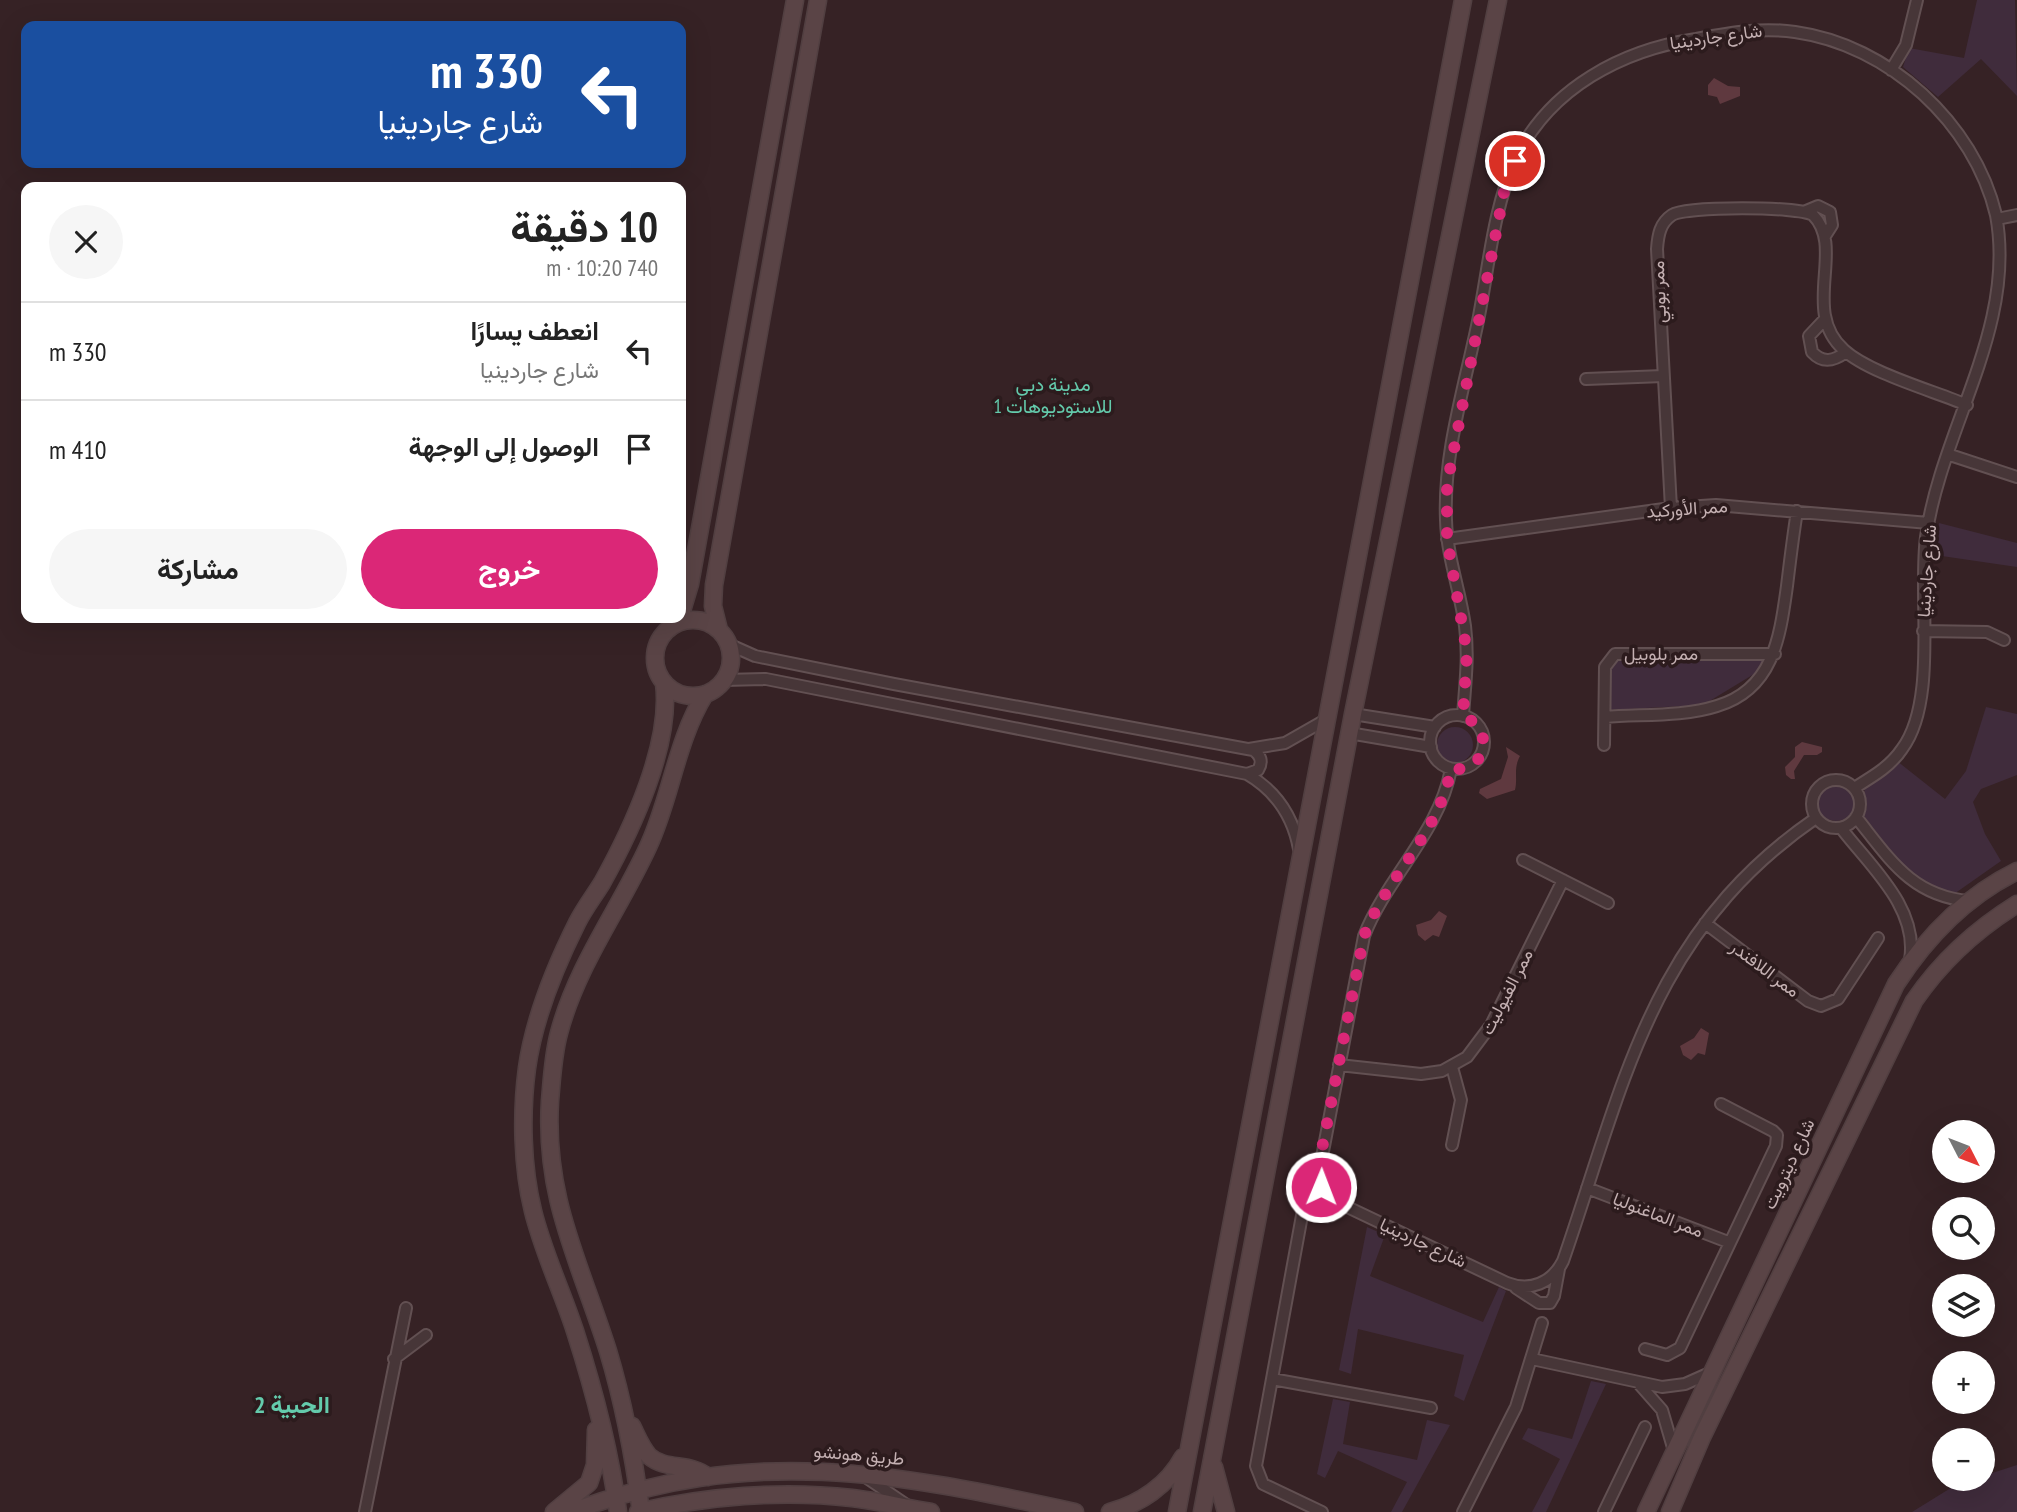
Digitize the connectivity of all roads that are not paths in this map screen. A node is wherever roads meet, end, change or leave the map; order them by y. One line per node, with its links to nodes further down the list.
1 (795, 0): 20 (street)
2 (818, 0): 24 (street)
3 (1463, 0): 33 (street)
4 (1498, 0): 30 (street)
5 (1917, 0): 6 (street)
6 (1891, 70): 8 (street, شارع جاردينيا); 19 (street, شارع جاردينيا)
7 (2017, 215): 8 (street)
8 (1997, 219): 13 (street, شارع جاردينيا)
9 (1825, 319): 10 (street); 10 (street, ممر بوبي); 11 (street, ممر بوبي)
10 (1846, 352): 13 (street)
11 (1663, 376): 12 (street); 16 (street, ممر بوبي)
12 (1586, 379)
13 (1967, 405): 14 (street, شارع جاردينيا)
14 (1950, 455): 15 (street); 18 (street, شارع جاردينيا)
15 (2017, 477)
16 (1671, 508): 17 (street, ممر الأوركيد); 19 (street, ممر الأوركيد)
17 (1797, 511): 18 (street, ممر الأوركيد); 26 (street)
18 (1929, 523): 23 (street, شارع جاردينيا)
19 (1447, 539): 31 (street, شارع جاردينيا)
20 (686, 597)
21 (686, 620): 24 (street)
22 (675, 623): 28 (street)
23 (1923, 631): 25 (street); 41 (street, شارع جاردينيا)
24 (724, 637): 27 (street); 38 (street)
25 (2004, 640)
26 (1775, 654): 32 (street); 32 (street, ممر بلوبيل)
27 (724, 680): 29 (street); 40 (street)
28 (664, 682): 29 (street); 75 (street)
29 (705, 694): 74 (street)
30 (1353, 714): 34 (street); 35 (street)
31 (1463, 716): 34 (street); 39 (street)
32 (1605, 717): 36 (street, ممر بلوبيل)
33 (1327, 719): 38 (street); 45 (street)
34 (1435, 727): 37 (street)
35 (1349, 733): 37 (street); 79 (street)
36 (1604, 746)
37 (1431, 747): 39 (street)
38 (1249, 749): 40 (street)
39 (1451, 769): 55 (street)
40 (1247, 774): 45 (street)
41 (1854, 789): 42 (street); 43 (street)
42 (1856, 817): 44 (street); 49 (street)
43 (1816, 818): 44 (street); 52 (street, شارع جاردينيا)
44 (1841, 828): 54 (street)
45 (1299, 860): 77 (street)
46 (1523, 860): 48 (street)
47 (2017, 871): 49 (street, شارع ديترويت)
48 (1563, 880): 50 (street); 56 (street, ممر الفيوليت)
49 (1969, 901): 54 (street, شارع ديترويت)
50 (1608, 903)
51 (2017, 904): 101 (street)
52 (1705, 923): 53 (street, ممر اللافندر); 60 (street, شارع جاردينيا)
53 (1878, 937)
54 (1910, 962): 70 (street, شارع ديترويت)
55 (1339, 1065): 56 (street); 59 (street)
56 (1452, 1067): 58 (street)
57 (1721, 1104): 61 (street)
58 (1452, 1145)
59 (1321, 1187): 63 (street, شارع جاردينيا); 71 (street)
60 (1587, 1188): 61 (street, ممر الماغنوليا); 62 (street, شارع جاردينيا)
61 (1728, 1242): 67 (street)
62 (1559, 1269): 63 (street); 63 (street, شارع جاردينيا)
63 (1514, 1286)
64 (406, 1308): 68 (street)
65 (1542, 1323): 69 (street)
66 (426, 1335): 68 (street)
67 (1645, 1349)
68 (394, 1359): 86 (street)
69 (1532, 1359): 72 (street); 98 (street)
70 (1712, 1372): 72 (street); 78 (street, شارع ديترويت)
71 (1272, 1378): 73 (street); 97 (street)
72 (1638, 1383): 78 (street)
73 (1431, 1408)
74 (625, 1417): 81 (street); 82 (street)
75 (600, 1421): 84 (street); 87 (street)
76 (1645, 1427): 99 (street)
77 (1187, 1448): 93 (street); 94 (street)
78 (1674, 1451): 100 (street, شارع ديترويت)
79 (1213, 1459): 95 (street); 96 (street)
80 (848, 1472): 81 (street, طريق هونشو); 85 (street); 92 (street, طريق هونشو)
81 (708, 1477): 82 (street, طريق هونشو)
82 (638, 1490): 84 (street, طريق هونشو); 89 (street)
83 (712, 1500): 85 (street); 89 (street); 90 (street)
84 (617, 1504): 88 (street, طريق هونشو)
85 (907, 1510): 91 (street)
86 (365, 1512)
87 (554, 1512)
88 (571, 1512)
89 (640, 1512)
90 (691, 1512)
91 (931, 1512)
92 (1075, 1512)
93 (1110, 1512)
94 (1177, 1512)
95 (1202, 1512)
96 (1226, 1512)
97 (1322, 1512)
98 (1463, 1512)
99 (1604, 1512)
100 (1646, 1512)
101 (1670, 1512)

